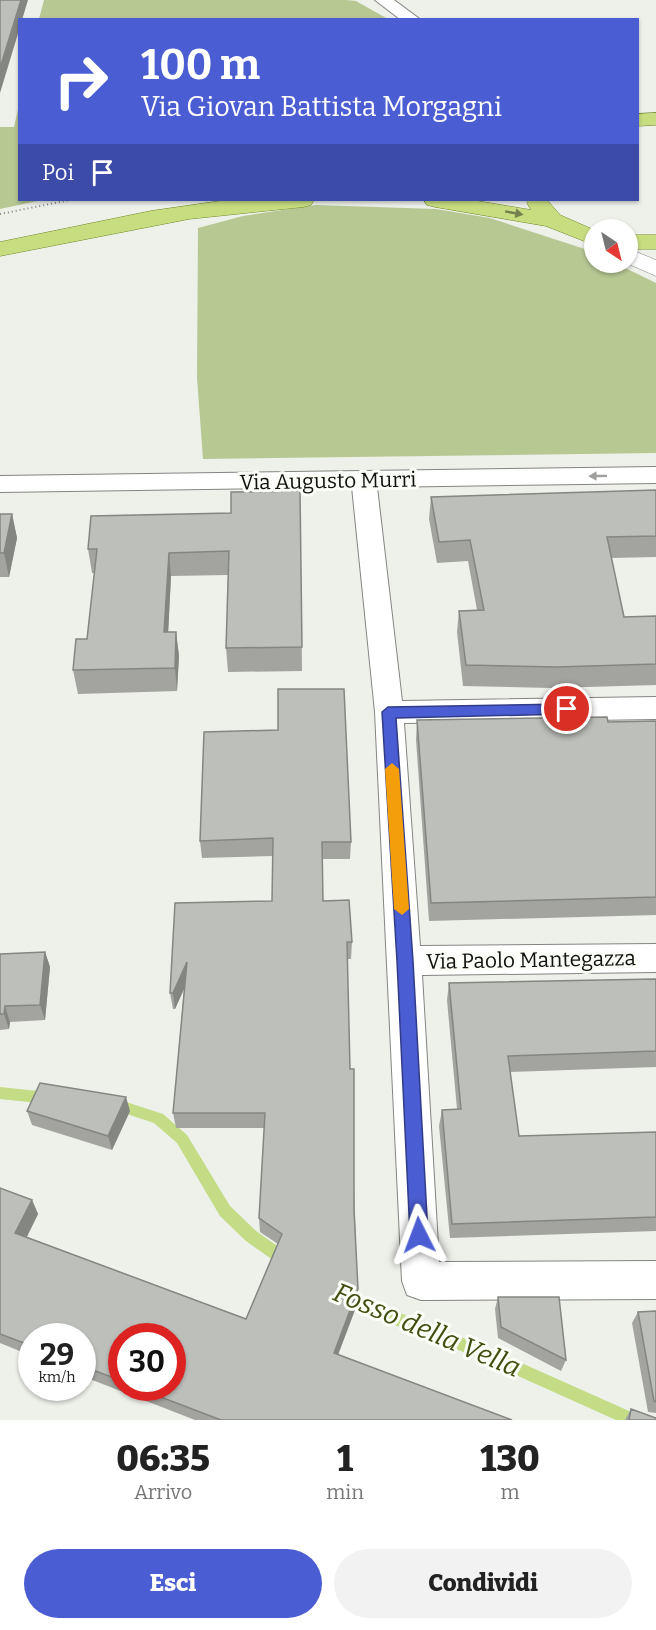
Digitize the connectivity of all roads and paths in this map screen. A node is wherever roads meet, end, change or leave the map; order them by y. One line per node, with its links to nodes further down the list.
1 (383, 0): 2 (street)
2 (409, 18)
3 (656, 119): 4 (main road)
4 (639, 120)
5 (65, 201): 10 (path)
6 (169, 201): 13 (main road)
7 (274, 201): 16 (main road)
8 (441, 201): 11 (main road, one-way to 11)
9 (536, 201): 11 (main road)
10 (0, 214)
11 (552, 220): 12 (main road)
12 (584, 234)
13 (0, 235)
14 (638, 242): 15 (main road)
15 (656, 242)
16 (0, 249)
17 (638, 260): 18 (street)
18 (656, 269)
19 (656, 475): 20 (street, Via Augusto Murri, one-way to 20)
20 (364, 481): 21 (street, Via Augusto Murri); 23 (street)
21 (0, 484)
22 (656, 708): 23 (street)
23 (388, 712): 25 (street)
24 (656, 958): 25 (street, Via Paolo Mantegazza)
25 (405, 961): 26 (street)
26 (656, 1280)

